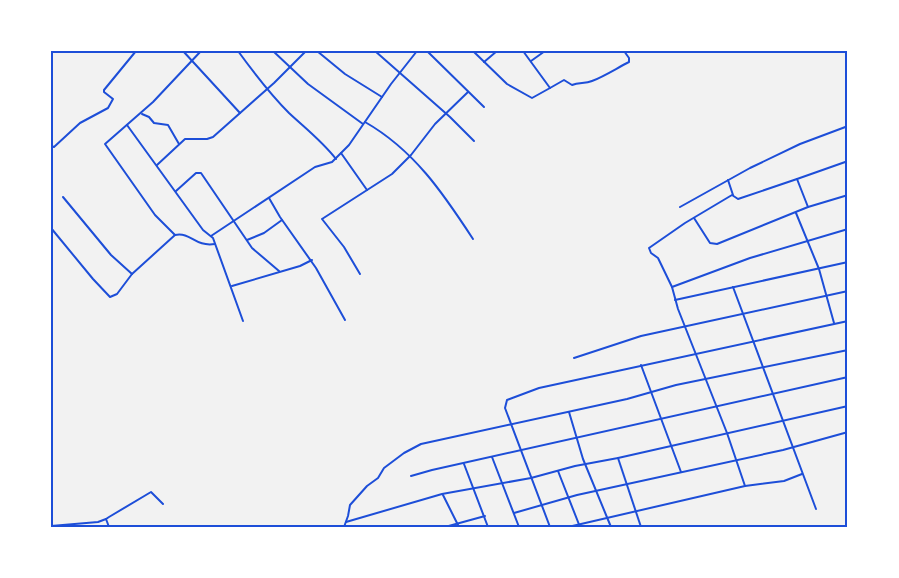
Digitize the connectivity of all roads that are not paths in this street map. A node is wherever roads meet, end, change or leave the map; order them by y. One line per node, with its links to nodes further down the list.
1 (136, 51): 34 (street)
2 (183, 51): 16 (street)
3 (201, 51): 16 (street)
4 (238, 51): 22 (street)
5 (273, 51): 19 (street)
6 (306, 51): 19 (street)
7 (317, 51): 24 (street)
8 (375, 51): 20 (street)
9 (417, 51): 20 (street)
10 (427, 51): 23 (street)
11 (473, 51): 18 (street)
12 (497, 51): 18 (street)
13 (524, 51): 17 (street)
14 (545, 51): 17 (street)
15 (624, 51): 21 (street)
16 (192, 60): 26 (street); 28 (street)
17 (531, 61): 21 (street)
18 (484, 62): 21 (street)
19 (289, 68): 22 (street); 29 (street)
20 (399, 73): 24 (street); 27 (street)
21 (550, 88)
22 (267, 89): 26 (street); 37 (street)
23 (468, 92): 25 (street); 27 (street)
24 (382, 97): 29 (street)
25 (484, 107)
26 (240, 112): 33 (street)
27 (446, 113): 32 (street); 36 (street)
28 (141, 114): 30 (street); 33 (street)
29 (364, 123): 35 (street); 36 (street)
30 (127, 125): 39 (street); 56 (street)
31 (848, 126): 41 (street)
32 (474, 141)
33 (178, 144): 39 (street)
34 (51, 146)
35 (341, 153): 37 (street); 42 (street)
36 (411, 155): 42 (street); 58 (street)
37 (336, 159): 47 (street)
38 (848, 161): 40 (street)
39 (157, 165): 43 (street)
40 (797, 179): 44 (street); 49 (street)
41 (728, 180): 44 (street); 48 (street)
42 (367, 190): 67 (street)
43 (176, 191): 53 (street); 57 (street)
44 (733, 195): 51 (street)
45 (848, 195): 49 (street)
46 (63, 197): 66 (street)
47 (269, 198): 52 (street); 53 (street)
48 (680, 207)
49 (808, 207): 50 (street)
50 (796, 212): 51 (street); 60 (street)
51 (694, 218): 69 (street)
52 (282, 220): 59 (street); 62 (street)
53 (233, 221): 57 (street); 59 (street)
54 (51, 228): 66 (street)
55 (848, 229): 60 (street)
56 (175, 235): 61 (street); 66 (street)
57 (211, 236): 61 (street)
58 (473, 239)
59 (247, 240): 65 (street)
60 (807, 240): 64 (street); 69 (street)
61 (216, 243): 68 (street)
62 (312, 260): 65 (street); 75 (street)
63 (848, 262): 64 (street)
64 (819, 269): 70 (street); 72 (street)
65 (279, 272): 68 (street)
66 (132, 274)
67 (360, 274)
68 (232, 286): 76 (street)
69 (672, 287): 73 (street)
70 (733, 287): 73 (street); 74 (street)
71 (848, 291): 72 (street)
72 (827, 296): 74 (street); 78 (street)
73 (675, 300): 79 (street)
74 (742, 313): 79 (street); 80 (street)
75 (345, 320)
76 (243, 321)
77 (848, 321): 78 (street)
78 (834, 323): 80 (street)
79 (685, 327): 82 (street); 83 (street)
80 (753, 341): 82 (street); 85 (street)
81 (848, 350): 85 (street)
82 (697, 355): 84 (street); 87 (street)
83 (574, 358)
84 (641, 366): 88 (street); 95 (street)
85 (763, 366): 87 (street); 89 (street)
86 (848, 377): 89 (street)
87 (706, 380): 88 (street); 91 (street)
88 (651, 392): 92 (street); 93 (street)
89 (773, 394): 91 (street); 94 (street)
90 (848, 406): 94 (street)
91 (717, 407): 93 (street); 97 (street)
92 (569, 412): 95 (street); 98 (street)
93 (661, 420): 98 (street); 99 (street)
94 (784, 422): 97 (street); 100 (street)
95 (511, 424): 101 (street); 127 (street)
96 (848, 432): 100 (street)
97 (727, 433): 99 (street); 104 (street)
98 (576, 437): 101 (street); 106 (street)
99 (672, 446): 103 (street); 108 (street)
100 (793, 447): 104 (street); 109 (street)
101 (521, 450): 102 (street); 111 (street)
102 (492, 457): 105 (street); 112 (street)
103 (618, 458): 106 (street); 113 (street)
104 (737, 460): 108 (street); 114 (street)
105 (464, 464): 110 (street); 115 (street)
106 (586, 464): 107 (street); 116 (street)
107 (558, 471): 111 (street); 118 (street)
108 (681, 472): 113 (street)
109 (802, 474): 114 (street); 121 (street)
110 (411, 476)
111 (531, 478): 112 (street); 120 (street)
112 (501, 483): 115 (street); 123 (street)
113 (627, 485): 116 (street); 122 (street)
114 (745, 486): 122 (street)
115 (472, 489): 117 (street); 124 (street)
116 (597, 492): 118 (street); 126 (street)
117 (442, 494): 127 (street); 128 (street)
118 (568, 498): 120 (street); 130 (street)
119 (163, 504): 125 (street)
120 (541, 506): 123 (street); 136 (street)
121 (816, 510)
122 (635, 512): 126 (street); 139 (street)
123 (514, 513): 135 (street)
124 (484, 516): 128 (street); 134 (street)
125 (106, 519): 129 (street); 131 (street)
126 (608, 519): 130 (street); 138 (street)
127 (346, 522): 132 (street)
128 (458, 525): 133 (street)
129 (51, 526)
130 (579, 526): 137 (street)
131 (109, 527)
132 (344, 527)
133 (445, 527)
134 (488, 527)
135 (519, 527)
136 (550, 527)
137 (568, 527)
138 (611, 527)
139 (641, 527)

